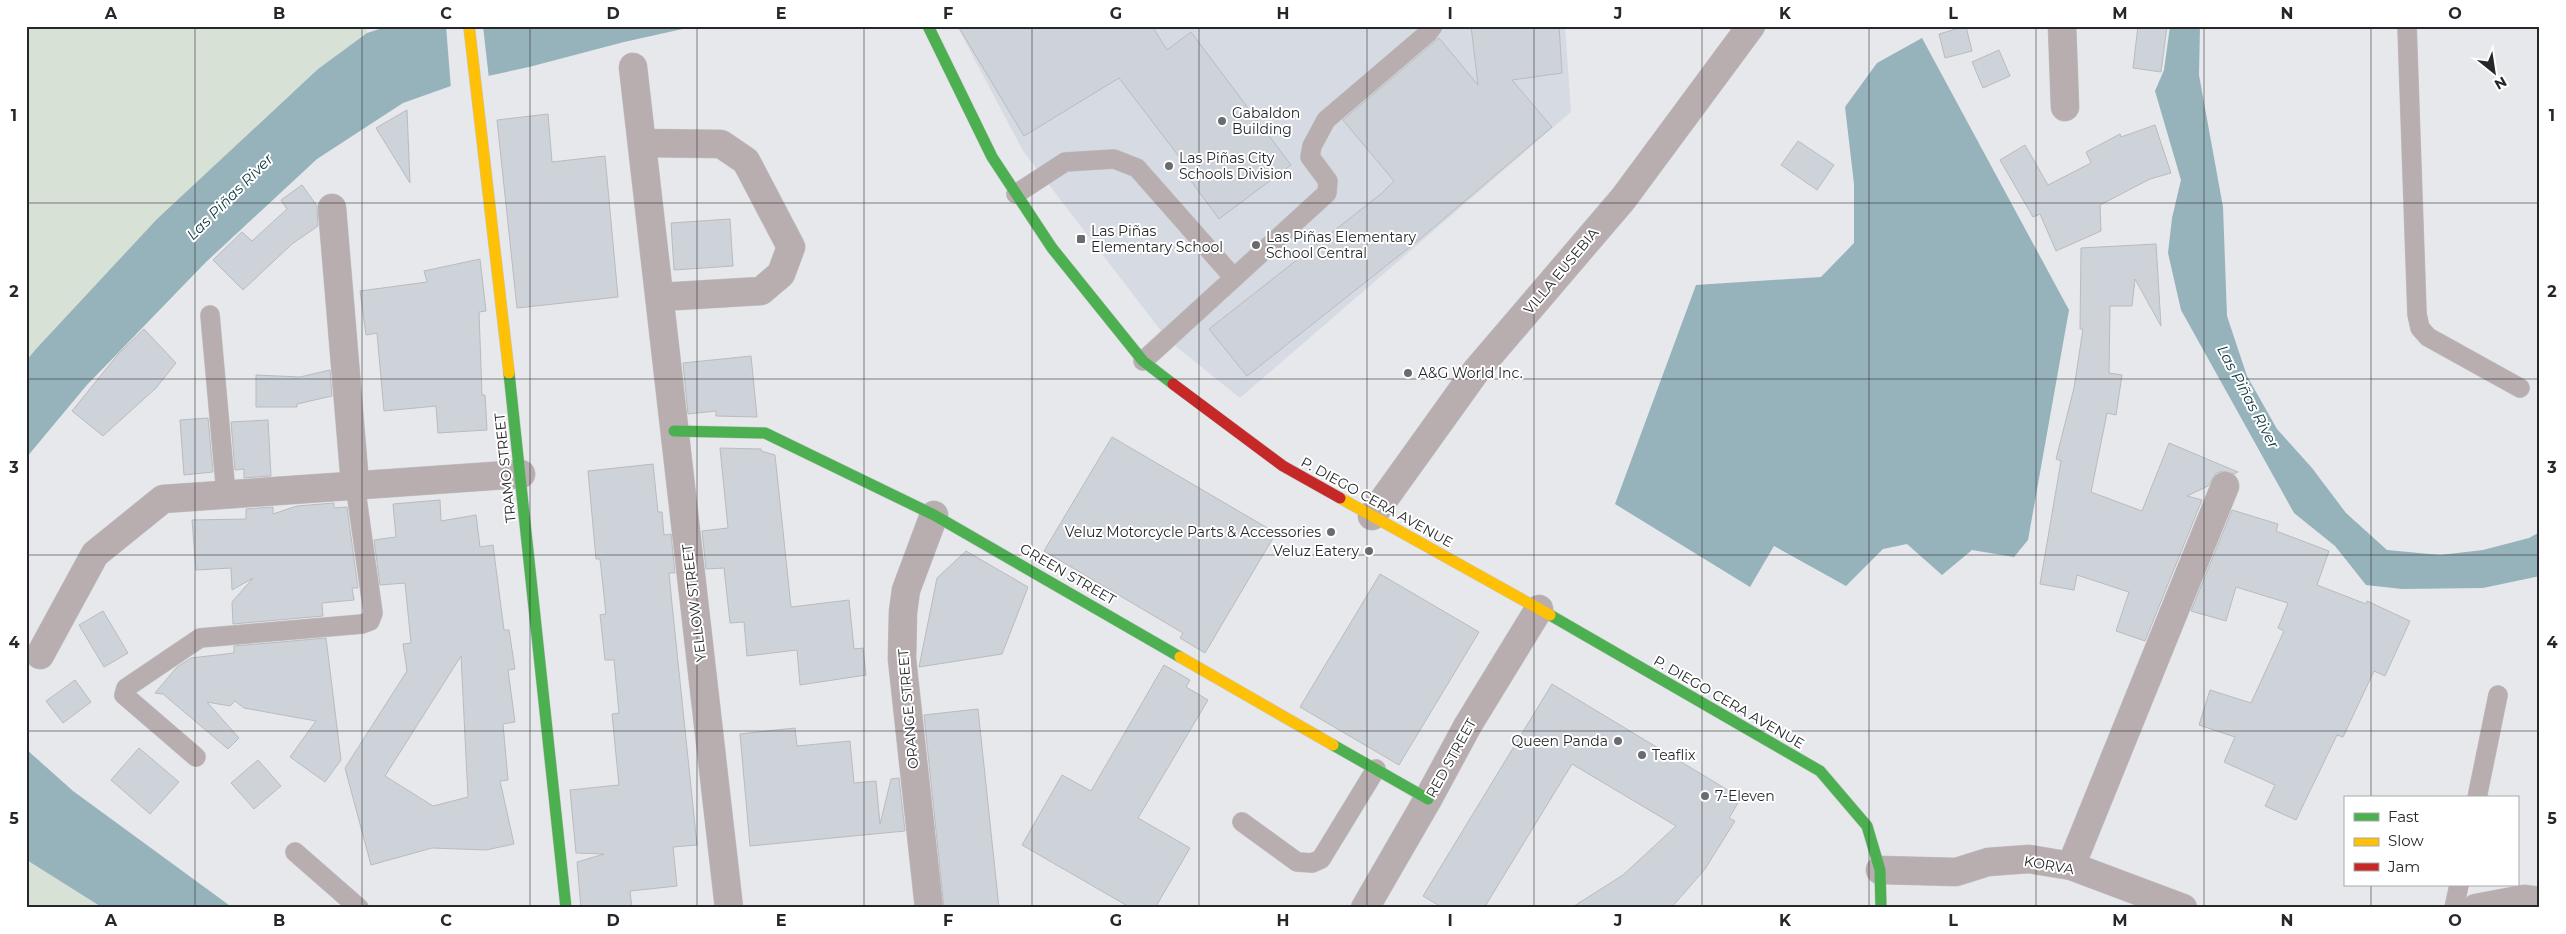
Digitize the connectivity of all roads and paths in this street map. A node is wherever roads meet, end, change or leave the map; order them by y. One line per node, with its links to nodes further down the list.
1 (469, 26): 18 (street, TRAMO STREET)
2 (928, 26): 10 (street, P. DIEGO CERA AVENUE)
3 (1433, 26): 12 (lane)
4 (1751, 26): 23 (street, VILLA EUSEBIA)
5 (2062, 26): 8 (street)
6 (2407, 26): 16 (lane)
7 (633, 66): 9 (street, YELLOW STREET)
8 (2066, 107)
9 (643, 143): 13 (street, YELLOW STREET); 13 (street)
10 (1016, 194): 12 (lane); 15 (street, P. DIEGO CERA AVENUE)
11 (332, 208): 19 (street)
12 (1234, 278): 15 (lane)
13 (660, 297): 17 (street, YELLOW STREET)
14 (210, 315): 21 (lane)
15 (1144, 360): 23 (street, P. DIEGO CERA AVENUE)
16 (2520, 388)
17 (674, 431): 22 (street, GREEN STREET); 39 (street, YELLOW STREET)
18 (521, 474): 19 (street); 38 (street, TRAMO STREET)
19 (355, 484): 21 (street); 27 (lane)
20 (2225, 486): 33 (street)
21 (226, 494): 25 (street)
22 (934, 515): 28 (street, GREEN STREET); 40 (street, ORANGE STREET)
23 (1372, 516): 24 (street, P. DIEGO CERA AVENUE)
24 (1539, 609): 30 (street, RED STREET); 34 (street, P. DIEGO CERA AVENUE)
25 (40, 655)
26 (2498, 695): 29 (lane)
27 (196, 757)
28 (1376, 769): 30 (street, GREEN STREET); 31 (lane)
29 (2477, 796)
30 (1428, 799): 41 (street, RED STREET)
31 (1242, 822)
32 (295, 852): 37 (lane)
33 (2071, 866): 34 (street, KORVA); 43 (street, KORVA)
34 (1880, 870): 42 (street, P. DIEGO CERA AVENUE)
35 (2459, 886): 44 (lane)
36 (2540, 901): 45 (street)
37 (359, 908)
38 (566, 908)
39 (729, 908)
40 (929, 908)
41 (1365, 908)
42 (1881, 908)
43 (2183, 908)
44 (2454, 908)
45 (2476, 908)

